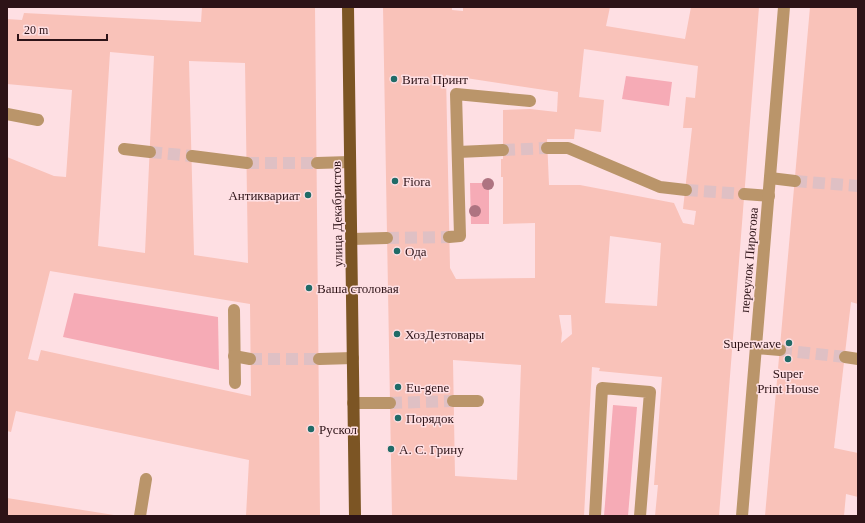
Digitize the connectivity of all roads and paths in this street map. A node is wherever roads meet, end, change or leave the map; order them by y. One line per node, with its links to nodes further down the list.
1 (348, 7): 12 (main road, улица Декабристов)
2 (784, 7): 15 (street, переулок Пирогова)
3 (530, 101): 10 (street)
4 (7, 114): 5 (street)
5 (38, 120)
6 (547, 148): 17 (street)
7 (124, 149): 9 (street)
8 (503, 150): 10 (street)
9 (150, 152)
10 (458, 152): 20 (street)
11 (192, 156): 13 (street)
12 (350, 162): 14 (street); 22 (main road, улица Декабристов)
13 (247, 163)
14 (317, 163)
15 (770, 178): 16 (street); 19 (street, переулок Пирогова)
16 (795, 180)
17 (686, 190)
18 (744, 194): 19 (street)
19 (769, 196): 24 (street, переулок Пирогова)
20 (449, 237)
21 (388, 238): 22 (street)
22 (352, 239): 28 (main road, улица Декабристов)
23 (234, 310): 26 (street)
24 (756, 348): 25 (street); 42 (street, переулок Пирогова)
25 (780, 350)
26 (234, 356): 29 (street); 32 (street)
27 (845, 357): 31 (street)
28 (353, 358): 30 (street); 35 (main road, улица Декабристов)
29 (250, 359)
30 (319, 359)
31 (858, 359)
32 (234, 383)
33 (453, 401): 34 (street)
34 (478, 401)
35 (353, 403): 36 (street); 39 (main road, улица Декабристов)
36 (390, 403)
37 (146, 479): 38 (street)
38 (140, 516)
39 (355, 516)
40 (595, 516): 41 (street)
41 (640, 516)
42 (742, 516)

